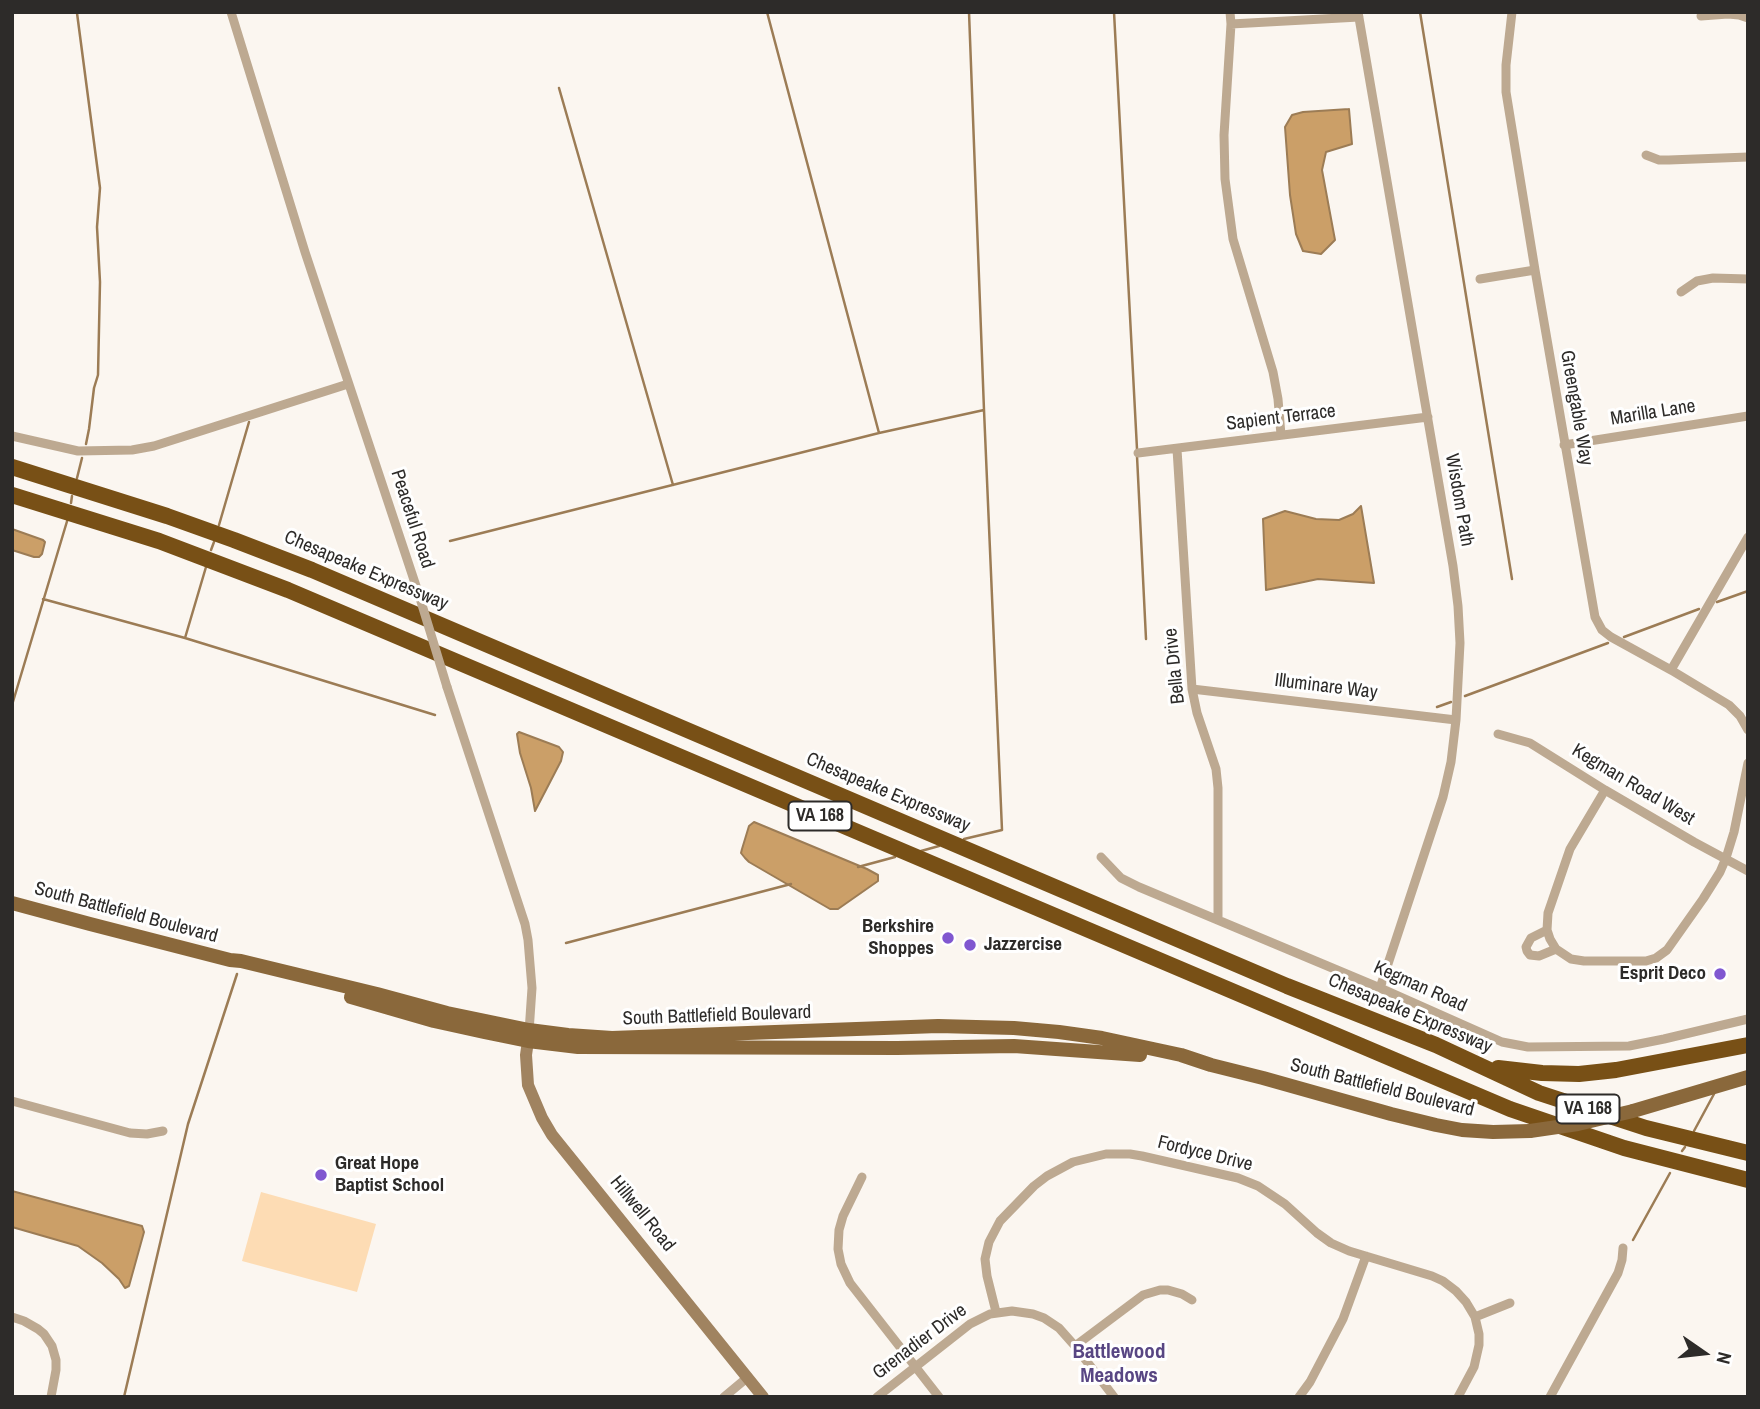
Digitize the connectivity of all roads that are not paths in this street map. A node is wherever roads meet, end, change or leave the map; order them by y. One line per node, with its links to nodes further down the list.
1 (231, 12): 14 (street, Peaceful Road)
2 (1230, 12): 7 (street)
3 (1512, 12): 10 (street, Greengable Way)
4 (1359, 15): 7 (street); 16 (street, Wisdom Path)
5 (1701, 16): 6 (street)
6 (1748, 18)
7 (1231, 24): 17 (street)
8 (1646, 155): 9 (street)
9 (1748, 158)
10 (1535, 270): 11 (street); 19 (street, Greengable Way)
11 (1480, 279)
12 (1748, 279): 13 (street)
13 (1681, 292)
14 (348, 384): 18 (street); 41 (street, Peaceful Road, bridge)
15 (1748, 416): 19 (street, Marilla Lane)
16 (1428, 418): 17 (street, Sapient Terrace); 27 (street, Wisdom Path)
17 (1281, 435): 20 (street, Sapient Terrace)
18 (12, 436)
19 (1564, 445): 25 (street, Greengable Way)
20 (1177, 449): 21 (street, Sapient Terrace); 26 (street, Bella Drive)
21 (1138, 453)
22 (12, 467): 42 (highway, Chesapeake Expressway / VA 168)
23 (12, 495): 50 (highway, VA 168)
24 (1748, 537): 25 (street)
25 (1671, 670): 28 (street, Greengable Way)
26 (1192, 689): 27 (street, Illuminare Way); 36 (street, Bella Drive)
27 (1457, 720): 39 (street, Wisdom Path)
28 (1748, 730)
29 (1498, 734): 31 (street, Kegman Road West)
30 (1748, 763): 33 (street)
31 (1605, 790): 33 (street, Kegman Road West); 37 (street)
32 (1101, 857): 36 (street, Kegman Road)
33 (1726, 858): 34 (street, Kegman Road West); 38 (street)
34 (1748, 871)
35 (12, 902): 41 (main road, South Battlefield Boulevard)
36 (1218, 919): 39 (street, Kegman Road)
37 (1547, 930): 38 (street); 38 (street)
38 (1556, 949)
39 (1380, 988): 40 (street, Kegman Road)
40 (1748, 1019)
41 (529, 1035): 44 (main road, South Battlefield Boulevard); 44 (main road, South Battlefield Boulevard); 60 (street, Hillwell Road)
42 (1436, 1045): 43 (highway); 48 (highway, Chesapeake Expressway / VA 168)
43 (1748, 1045)
44 (1211, 1065): 45 (main road, South Battlefield Boulevard, bridge)
45 (1748, 1077)
46 (12, 1101): 47 (street)
47 (163, 1131)
48 (1748, 1153)
49 (862, 1177): 59 (street)
50 (1748, 1180)
51 (1623, 1248): 69 (street)
52 (1366, 1256): 55 (street, Fordyce Drive); 57 (street, Fordyce Drive); 67 (street)
53 (1192, 1300): 58 (street)
54 (1510, 1303): 57 (street)
55 (996, 1312): 58 (street, Grenadier Drive); 59 (street, Grenadier Drive)
56 (12, 1317): 61 (street)
57 (1475, 1317): 68 (street)
58 (1075, 1346): 66 (street, Grenadier Drive)
59 (915, 1366): 64 (street, Grenadier Drive); 65 (street)
60 (748, 1377): 62 (street); 63 (street, Hillwell Road)
61 (51, 1397)
62 (724, 1397)
63 (763, 1397)
64 (877, 1397)
65 (939, 1397)
66 (1114, 1397)
67 (1299, 1397)
68 (1458, 1397)
69 (1550, 1397)

